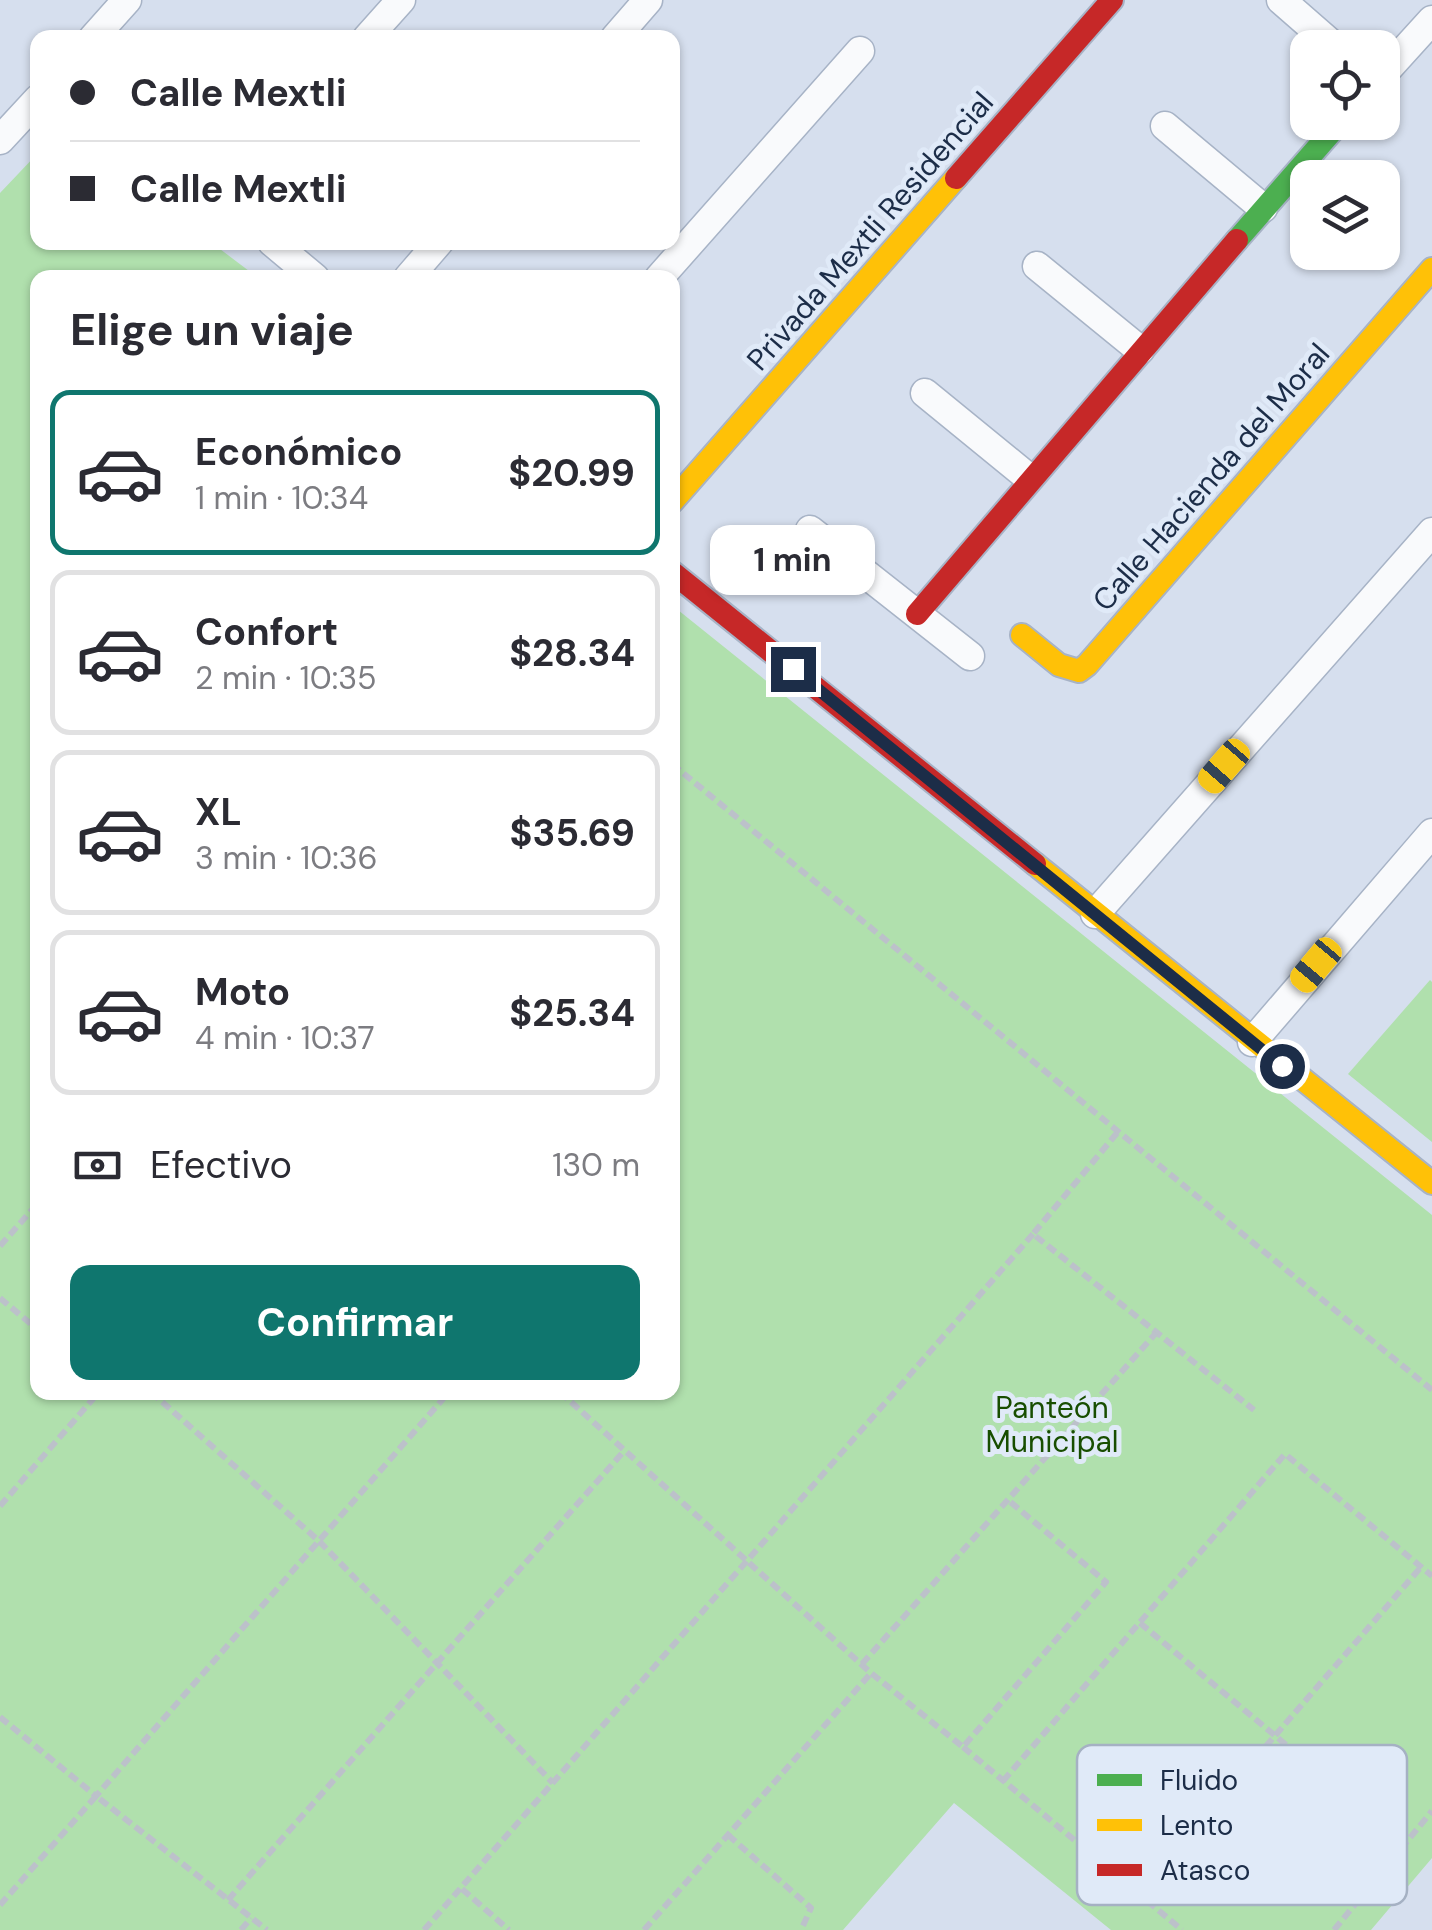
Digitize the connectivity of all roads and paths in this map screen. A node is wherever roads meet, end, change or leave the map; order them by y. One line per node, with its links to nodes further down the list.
1 (127, 0): 7 (street)
2 (401, 0): 8 (street)
3 (648, 0): 9 (street)
4 (1112, 0): 28 (street, Privada Mextli Residencial)
5 (1281, 0): 10 (street)
6 (1432, 20): 12 (street)
7 (101, 30)
8 (374, 30)
9 (622, 30)
10 (1315, 30)
11 (860, 51): 24 (street)
12 (1400, 56)
13 (30, 108): 15 (street)
14 (1165, 126): 17 (street)
15 (0, 140)
16 (1324, 140): 17 (street)
17 (1264, 208): 25 (street)
18 (281, 250): 22 (street)
19 (431, 250): 23 (street)
20 (1037, 266): 25 (street)
21 (1432, 269): 33 (street, Calle Hacienda del Moral)
22 (305, 270)
23 (415, 270)
24 (666, 270)
25 (1140, 350): 27 (street)
26 (925, 392): 27 (street)
27 (1029, 478): 32 (street)
28 (680, 493)
29 (810, 530): 32 (street)
30 (1432, 532): 37 (street)
31 (680, 578): 37 (street)
32 (918, 614): 34 (street)
33 (1022, 635)
34 (970, 656)
35 (680, 771): 39 (path)
36 (1432, 832): 38 (street)
37 (1095, 914): 38 (street)
38 (1252, 1042): 40 (street)
39 (1117, 1133): 42 (path); 47 (path)
40 (1432, 1184)
41 (30, 1212): 43 (path)
42 (1032, 1234): 46 (path); 57 (path)
43 (0, 1246)
44 (0, 1298): 45 (path)
45 (30, 1323)
46 (1156, 1334): 52 (path); 54 (path)
47 (1432, 1390)
48 (92, 1400): 55 (path)
49 (160, 1400): 56 (path)
50 (442, 1400): 56 (path)
51 (569, 1400): 53 (path)
52 (1254, 1410)
53 (625, 1450): 57 (path); 62 (path)
54 (1008, 1500): 61 (path); 68 (path)
55 (0, 1506)
56 (319, 1541): 62 (path); 71 (path)
57 (746, 1560): 61 (path); 70 (path)
58 (1421, 1567): 59 (path); 60 (path); 65 (path)
59 (1432, 1576)
60 (1140, 1624): 65 (path); 69 (path)
61 (862, 1664): 63 (path)
62 (439, 1666): 70 (path); 77 (path)
63 (871, 1673): 68 (path); 73 (path)
64 (0, 1717): 71 (path)
65 (1275, 1736): 66 (path); 67 (path)
66 (1267, 1745)
67 (1286, 1745)
68 (964, 1747): 69 (path)
69 (1003, 1781): 75 (path)
70 (553, 1783): 76 (path)
71 (96, 1796): 77 (path); 78 (path)
72 (1432, 1811): 74 (path)
73 (728, 1835): 86 (path); 87 (path)
74 (1407, 1842)
75 (1077, 1843)
76 (462, 1889): 84 (path); 85 (path)
77 (228, 1900): 81 (path)
78 (0, 1905)
79 (1151, 1905): 88 (path)
80 (1355, 1905): 89 (path)
81 (251, 1918): 82 (path); 83 (path)
82 (240, 1930)
83 (267, 1930)
84 (424, 1930)
85 (509, 1930)
86 (644, 1930)
87 (801, 1930)
88 (1182, 1930)
89 (1334, 1930)

